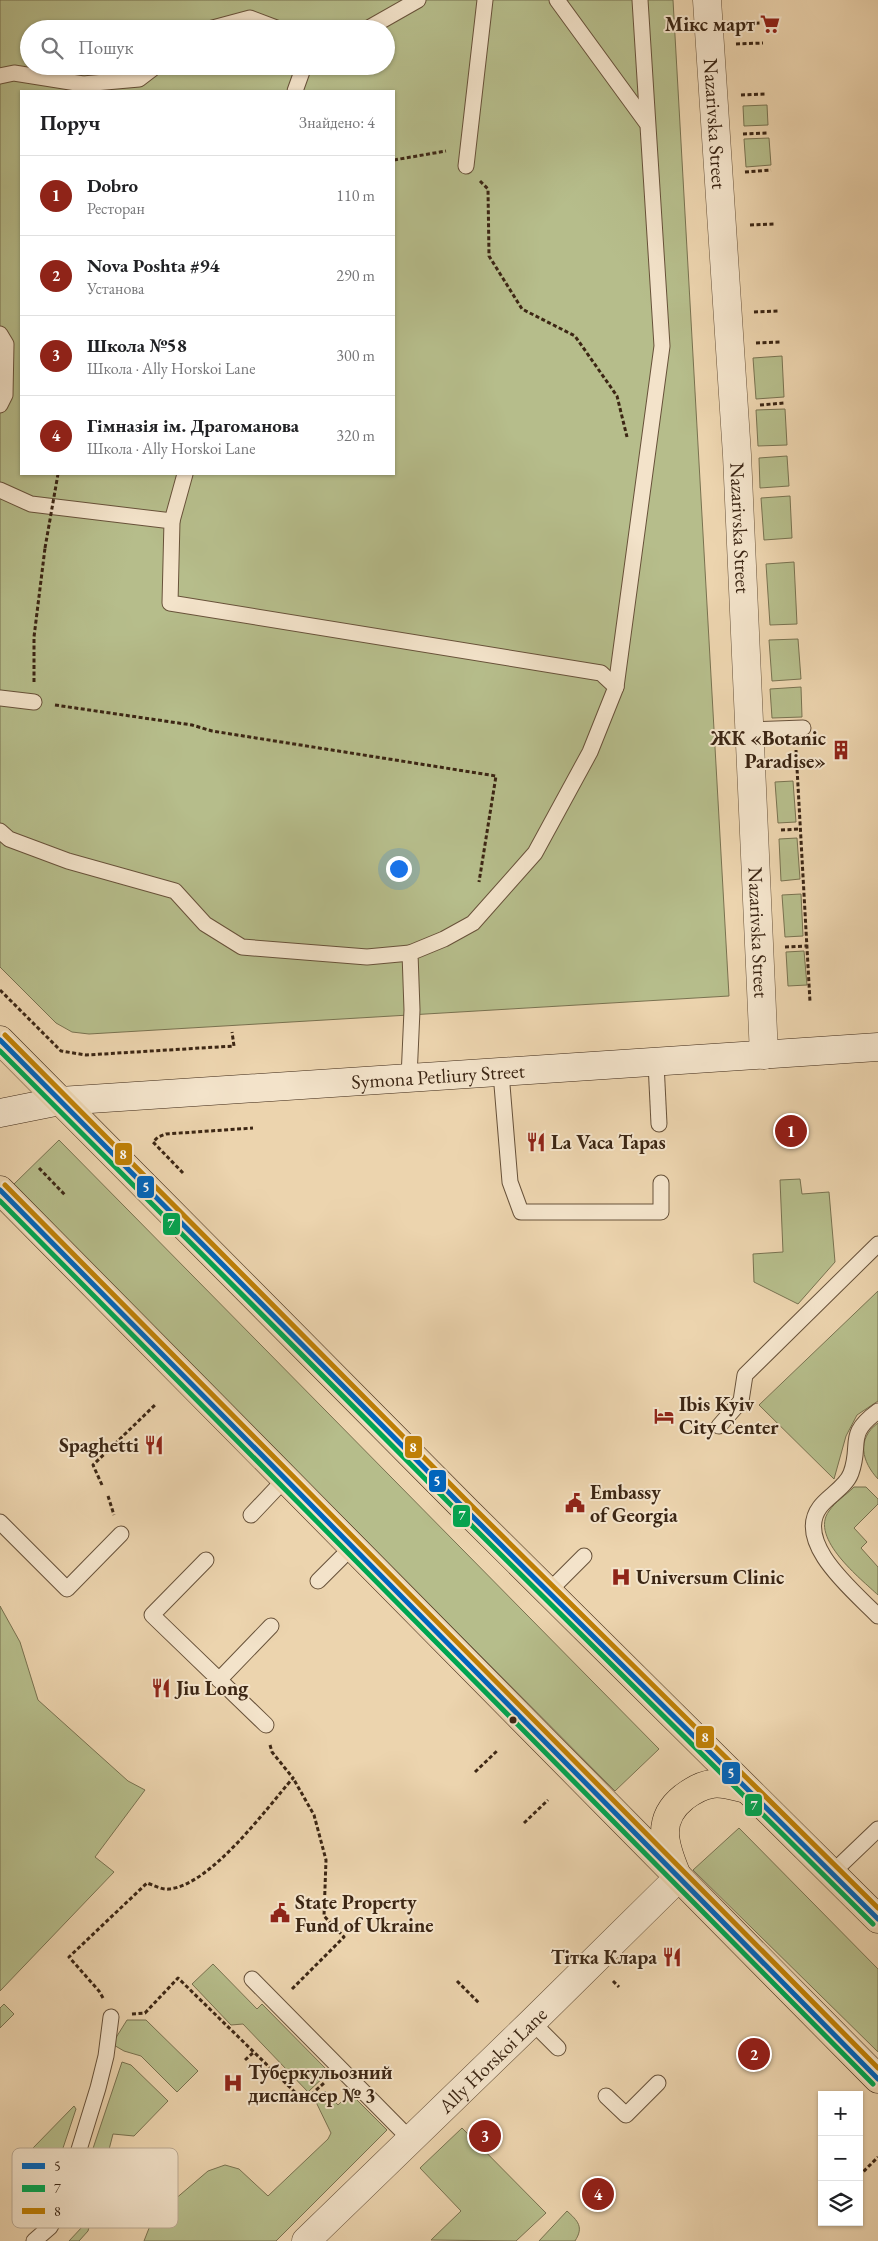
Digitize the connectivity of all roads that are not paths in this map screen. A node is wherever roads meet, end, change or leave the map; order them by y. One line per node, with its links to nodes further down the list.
1 (418, 0): 8 (lane)
2 (485, 0): 17 (lane)
3 (557, 0): 16 (lane)
4 (640, 0): 16 (lane)
5 (706, 0): 27 (street, Nazarivska Street)
6 (242, 20): 7 (lane)
7 (255, 20)
8 (383, 20)
9 (20, 75): 13 (lane)
10 (21, 75): 14 (lane)
11 (148, 75): 14 (lane)
12 (301, 75): 15 (lane)
13 (0, 76)
14 (139, 85)
15 (296, 90)
16 (646, 122): 23 (lane)
17 (466, 166)
18 (9, 341): 19 (lane)
19 (0, 405)
20 (185, 475): 22 (lane)
21 (0, 490): 22 (lane)
22 (172, 521): 23 (lane)
23 (616, 687): 29 (lane)
24 (0, 698): 25 (lane)
25 (34, 702)
26 (799, 728): 27 (lane)
27 (749, 730): 32 (street, Nazarivska Street)
28 (0, 832): 29 (lane)
29 (410, 953): 35 (lane)
30 (0, 1040): 36 (main road)
31 (878, 1047): 32 (street, Symona Petliury Street)
32 (764, 1055): 33 (street, Symona Petliury Street)
33 (656, 1063): 34 (street, Symona Petliury Street); 38 (lane)
34 (501, 1073): 35 (street, Symona Petliury Street); 39 (lane)
35 (409, 1078): 36 (street, Symona Petliury Street)
36 (60, 1101): 37 (street, Symona Petliury Street); 52 (main road)
37 (0, 1113)
38 (659, 1124)
39 (661, 1183)
40 (0, 1190): 44 (main road)
41 (878, 1244): 43 (lane)
42 (878, 1411): 53 (lane)
43 (719, 1426)
44 (286, 1479): 45 (lane); 48 (main road)
45 (251, 1515)
46 (0, 1522): 47 (lane)
47 (120, 1534)
48 (351, 1548): 51 (lane); 60 (main road)
49 (584, 1556): 52 (lane)
50 (206, 1560): 55 (lane)
51 (318, 1581)
52 (548, 1592): 57 (main road)
53 (878, 1616)
54 (271, 1626): 55 (lane)
55 (220, 1680): 56 (lane)
56 (266, 1726)
57 (746, 1789): 59 (main road); 60 (main road)
58 (878, 1829): 59 (lane)
59 (832, 1873): 61 (main road)
60 (678, 1878): 64 (street, Ally Horskoi Lane); 66 (main road)
61 (878, 1919)
62 (252, 1979): 69 (lane)
63 (111, 2017): 70 (lane)
64 (532, 2022): 65 (lane); 69 (street, Ally Horskoi Lane)
65 (558, 2048)
66 (878, 2079)
67 (658, 2083): 68 (lane)
68 (606, 2096)
69 (410, 2139): 73 (street, Ally Horskoi Lane)
70 (80, 2148)
71 (49, 2228): 72 (lane)
72 (34, 2241)
73 (306, 2241)

